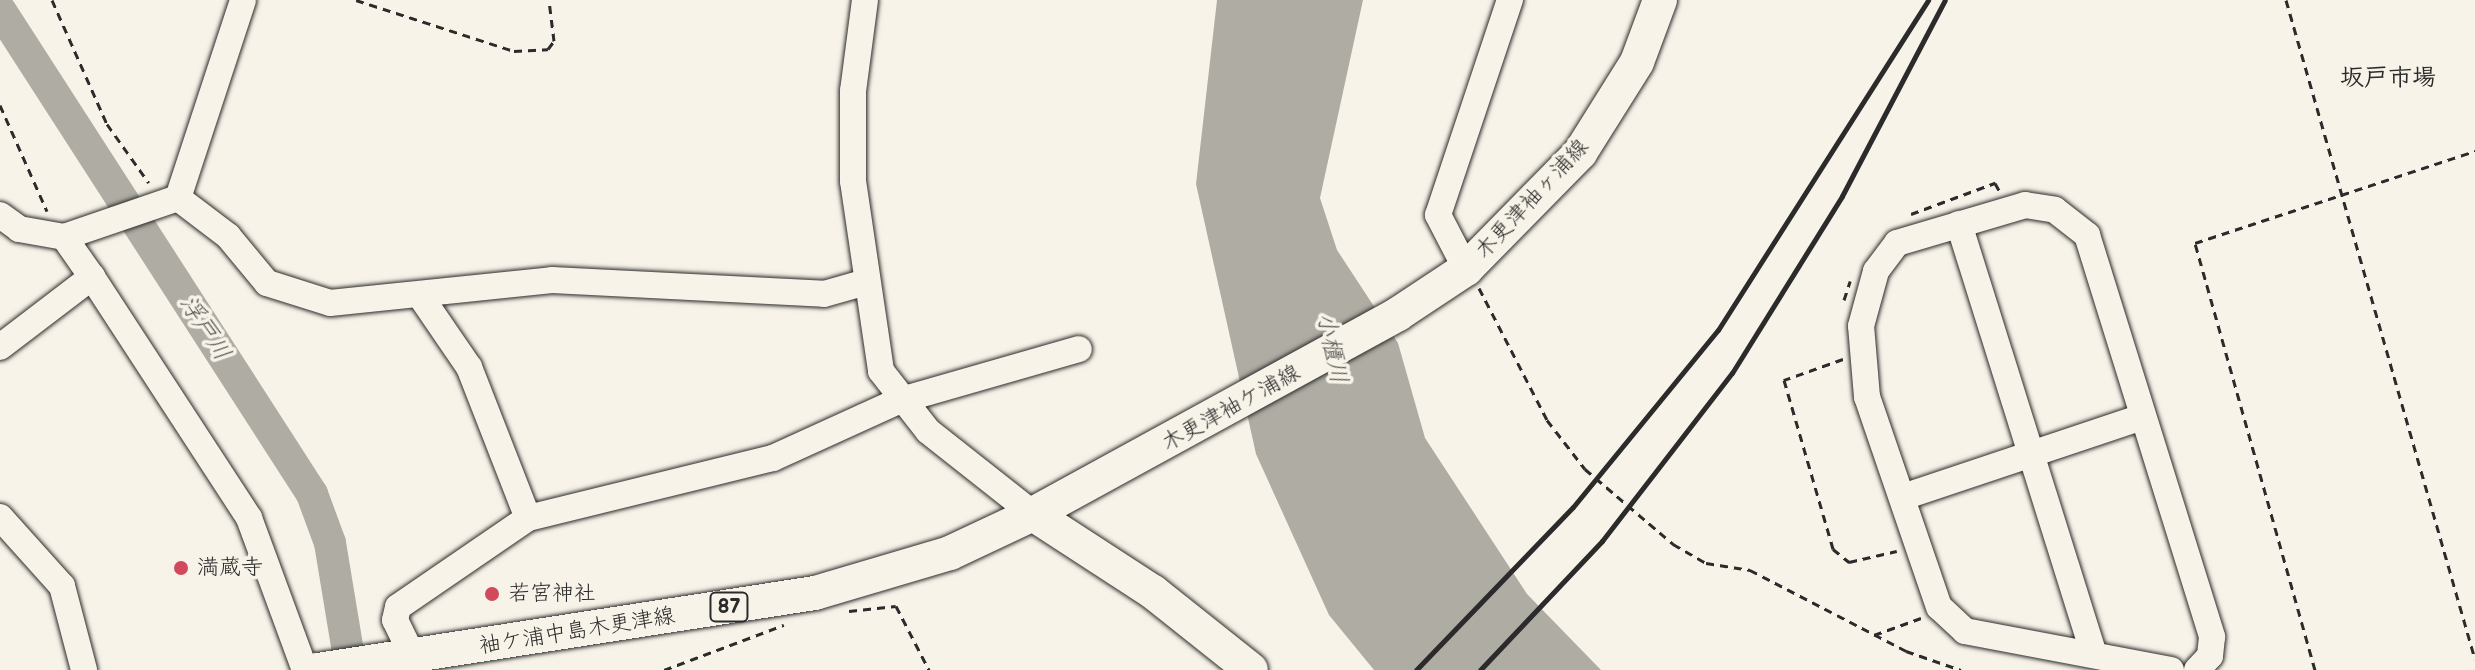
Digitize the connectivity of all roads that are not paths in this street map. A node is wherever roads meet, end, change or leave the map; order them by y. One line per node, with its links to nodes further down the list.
1 (243, 0): 5 (street)
2 (865, 0): 11 (street)
3 (1510, 0): 9 (street)
4 (1660, 0): 9 (main road, 木更津袖ヶ浦線)
5 (171, 200): 8 (street); 12 (street)
6 (0, 215): 8 (street)
7 (1959, 224): 16 (street); 17 (street); 18 (street)
8 (64, 237): 10 (street)
9 (1466, 269): 19 (main road, 木更津袖ケ浦線)
10 (92, 277): 13 (street); 26 (street)
11 (866, 282): 12 (street); 15 (street)
12 (421, 297): 21 (street)
13 (0, 347)
14 (1079, 349): 15 (street)
15 (898, 401): 19 (street); 21 (street)
16 (2139, 418): 17 (street); 24 (street)
17 (2029, 454): 18 (street); 22 (street)
18 (1903, 497): 22 (street)
19 (1033, 514): 23 (main road, 袖ケ浦中島木更津線 / 87); 28 (main road)
20 (0, 517): 25 (street)
21 (528, 518): 23 (street)
22 (2093, 652): 29 (street)
23 (413, 657): 27 (main road, 袖ケ浦中島木更津線 / 87)
24 (2206, 665)
25 (84, 670)
26 (305, 670)
27 (318, 670)
28 (1251, 670)
29 (2171, 670)

